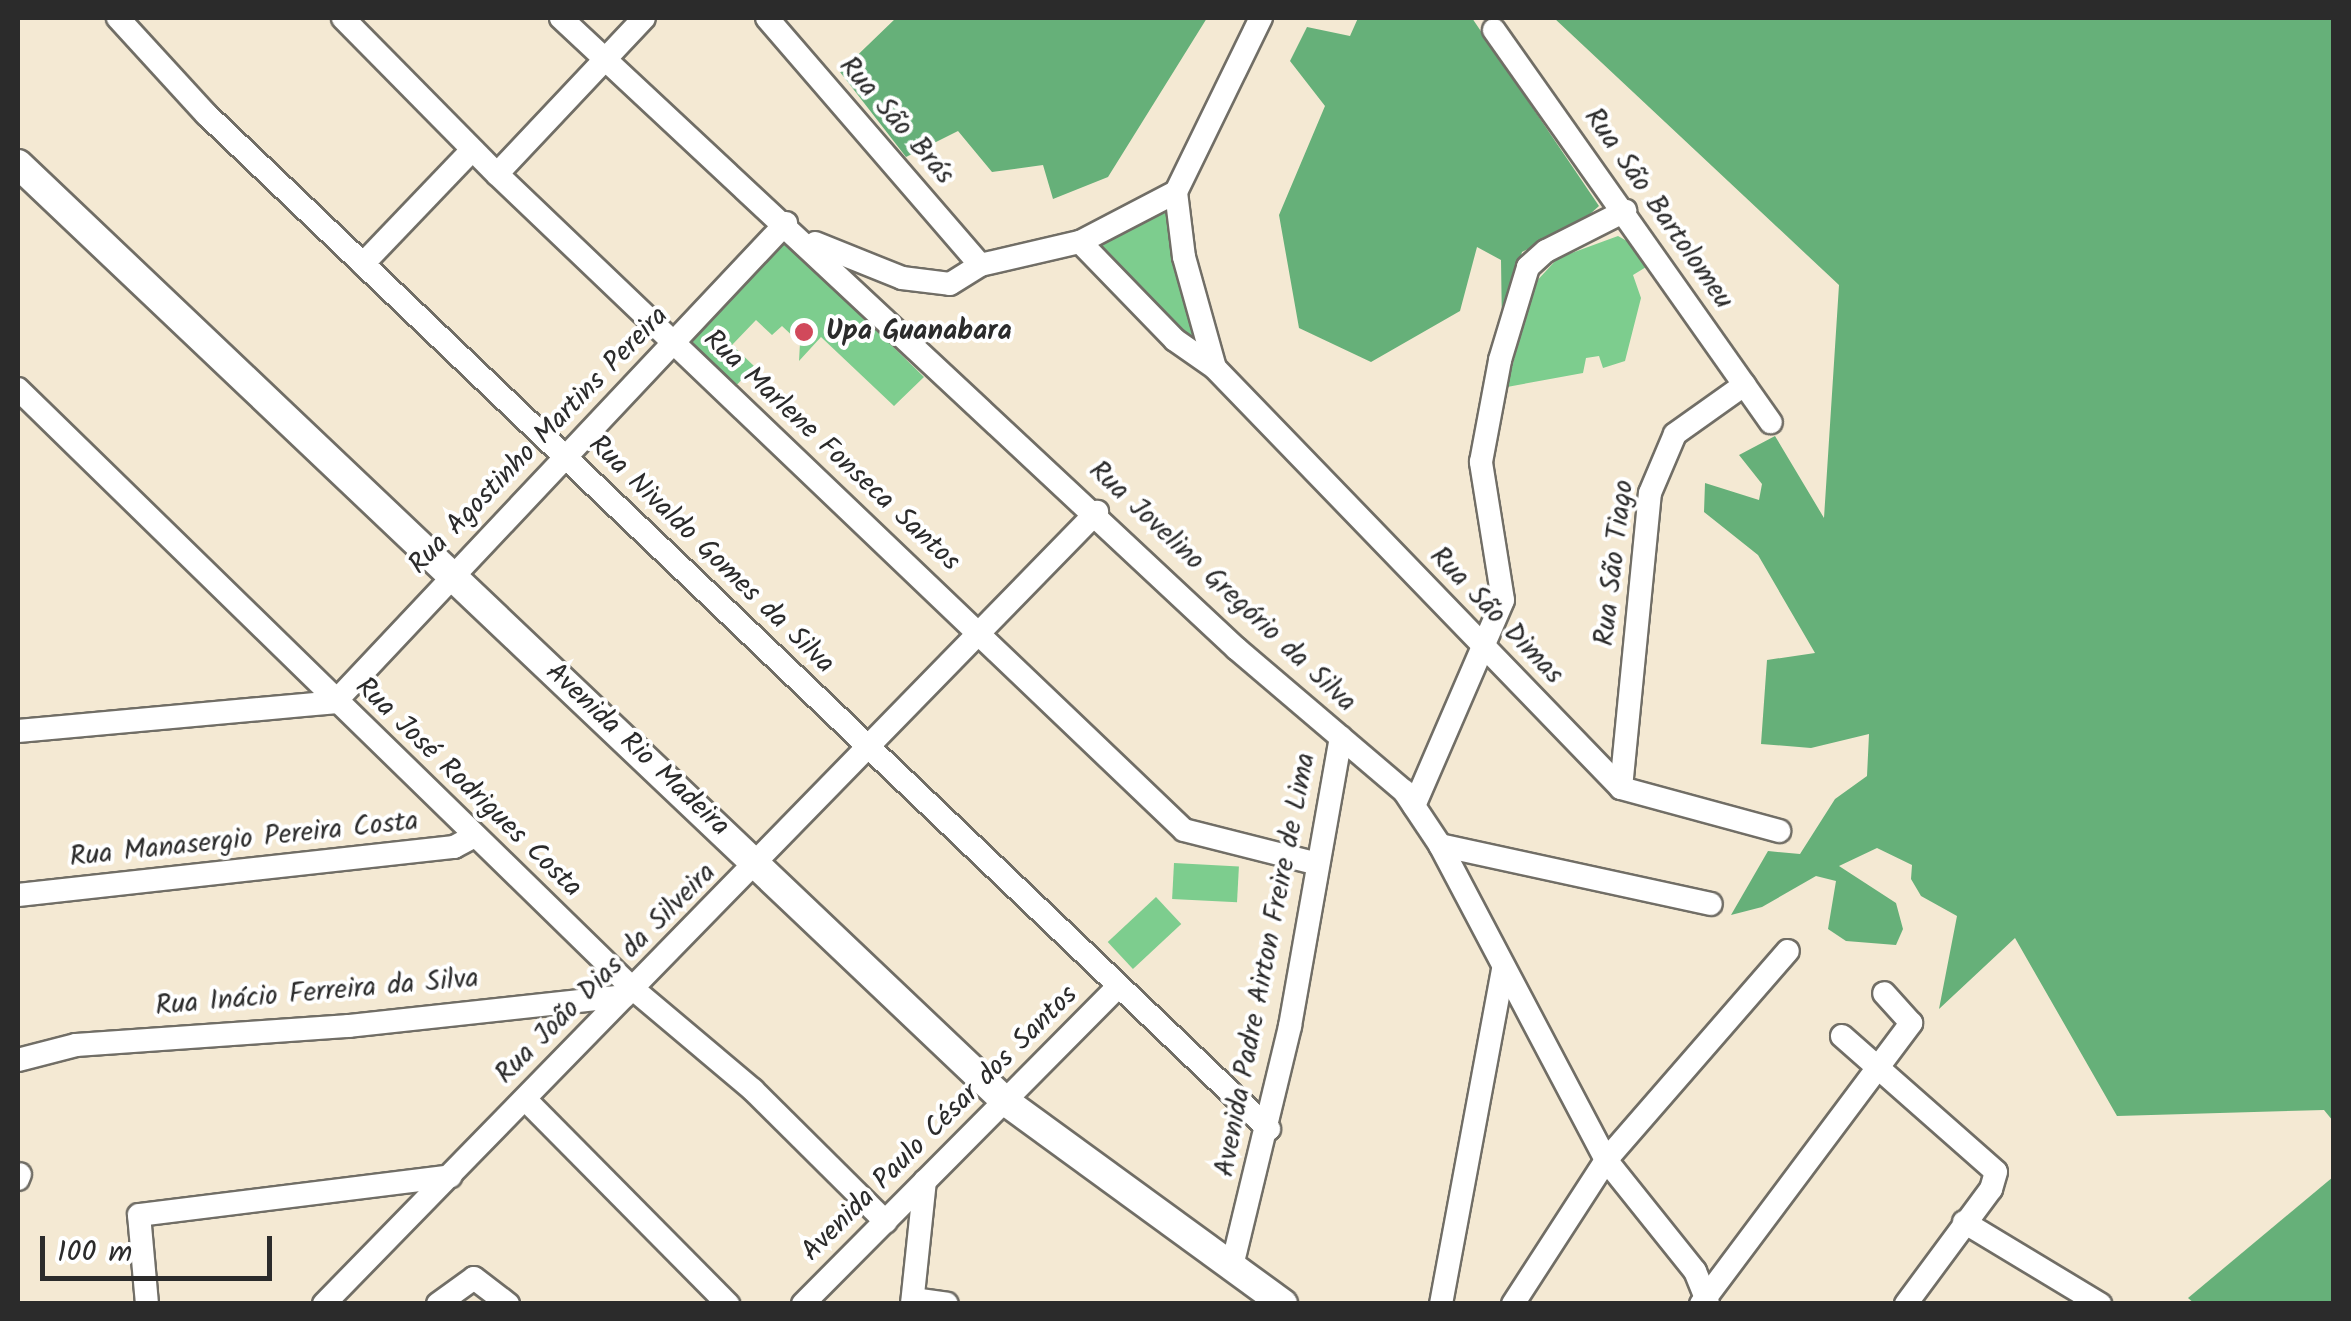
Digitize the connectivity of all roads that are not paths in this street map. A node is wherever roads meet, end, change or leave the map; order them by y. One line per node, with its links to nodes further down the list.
1 (118, 18): 16 (street, Rua Nivaldo Gomes da Silva)
2 (343, 18): 9 (street, Rua Marlene Fonseca Santos)
3 (561, 18): 8 (street, Rua Jovelino Gregório da Silva)
4 (644, 18): 8 (street)
5 (766, 18): 17 (street, Rua São Brás)
6 (1261, 18): 12 (street)
7 (1494, 30): 13 (street, Rua São Bartolomeu)
8 (604, 60): 11 (street); 14 (street, Rua Jovelino Gregório da Silva)
9 (472, 150): 11 (street, Rua Marlene Fonseca Santos); 16 (street)
10 (18, 164): 25 (main road, Avenida Rio Madeira)
11 (497, 174): 18 (street, Rua Marlene Fonseca Santos)
12 (1176, 192): 15 (street); 19 (street, Rua São Dimas)
13 (1625, 211): 20 (street, Rua São Bartolomeu); 27 (street)
14 (794, 231): 17 (street); 18 (street, Rua Agostinho Martins Pereira); 24 (street, Rua Jovelino Gregório da Silva)
15 (1080, 242): 17 (street); 19 (street, Rua São Dimas)
16 (363, 264): 23 (street, Rua Nivaldo Gomes da Silva)
17 (980, 265)
18 (674, 344): 23 (street, Rua Agostinho Martins Pereira); 26 (street, Rua Marlene Fonseca Santos)
19 (1215, 368): 27 (street, Rua São Dimas)
20 (1744, 385): 22 (street, Rua São Bartolomeu); 32 (street, Rua São Tiago)
21 (18, 388): 28 (street, Rua José Rodrigues Costa)
22 (1771, 422)
23 (564, 456): 25 (street, Rua Agostinho Martins Pereira); 31 (street, Rua Nivaldo Gomes da Silva)
24 (1096, 512): 26 (street, Rua João Dias da Silveira); 30 (street, Rua Jovelino Gregório da Silva)
25 (450, 576): 28 (street, Rua Agostinho Martins Pereira); 37 (main road, Avenida Rio Madeira)
26 (981, 633): 31 (street, Rua João Dias da Silveira); 38 (street, Rua Marlene Fonseca Santos)
27 (1484, 646): 32 (street, Rua São Dimas); 33 (street)
28 (335, 702): 29 (street); 35 (street, Rua José Rodrigues Costa)
29 (18, 731)
30 (1341, 737): 33 (street, Rua Jovelino Gregório da Silva); 38 (street, Avenida Padre Airton Freire de Lima)
31 (868, 746): 37 (street, Rua João Dias da Silveira); 43 (street, Rua Nivaldo Gomes da Silva)
32 (1620, 788): 34 (street)
33 (1414, 806): 36 (street, Rua Jovelino Gregório da Silva)
34 (1779, 831)
35 (476, 836): 39 (street, Rua Manasergio Pereira Costa); 44 (street, Rua José Rodrigues Costa)
36 (1440, 845): 40 (street); 42 (street, Rua Jovelino Gregório da Silva)
37 (758, 862): 44 (street, Rua João Dias da Silveira); 50 (main road, Avenida Rio Madeira)
38 (1314, 863): 51 (street, Avenida Padre Airton Freire de Lima)
39 (18, 895)
40 (1710, 904)
41 (1788, 951): 52 (street)
42 (1504, 970): 52 (street, Rua Jovelino Gregório da Silva); 69 (street)
43 (1118, 986): 50 (street, Avenida Paulo César dos Santos); 51 (street, Rua Nivaldo Gomes da Silva)
44 (628, 992): 47 (street, Rua Inácio Ferreira da Silva); 49 (street, Rua João Dias da Silveira); 55 (street, Rua José Rodrigues Costa)
45 (1884, 993): 48 (street)
46 (1842, 1036): 48 (street)
47 (18, 1060)
48 (1878, 1067): 56 (street); 59 (street)
49 (525, 1099): 53 (street, Rua João Dias da Silveira); 64 (street)
50 (1005, 1102): 54 (street, Avenida Paulo César dos Santos); 57 (main road, Avenida Rio Madeira)
51 (1268, 1129): 57 (street, Avenida Padre Airton Freire de Lima)
52 (1606, 1160): 59 (street, Rua Jovelino Gregório da Silva); 70 (street)
53 (451, 1176): 60 (street); 61 (street, Rua João Dias da Silveira)
54 (925, 1180): 55 (street, Avenida Paulo César dos Santos); 58 (street)
55 (886, 1222): 65 (street, Avenida Paulo César dos Santos)
56 (1964, 1222): 71 (street); 72 (street)
57 (1239, 1268): 67 (street, Avenida Padre Airton Freire de Lima); 68 (main road, Avenida Rio Madeira)
58 (913, 1301): 66 (street)
59 (1705, 1301)
60 (146, 1304)
61 (324, 1304)
62 (438, 1304): 63 (street)
63 (508, 1304)
64 (728, 1304)
65 (803, 1304)
66 (947, 1304)
67 (1248, 1304)
68 (1282, 1304)
69 (1440, 1304)
70 (1513, 1304)
71 (1906, 1304)
72 (2100, 1304)

